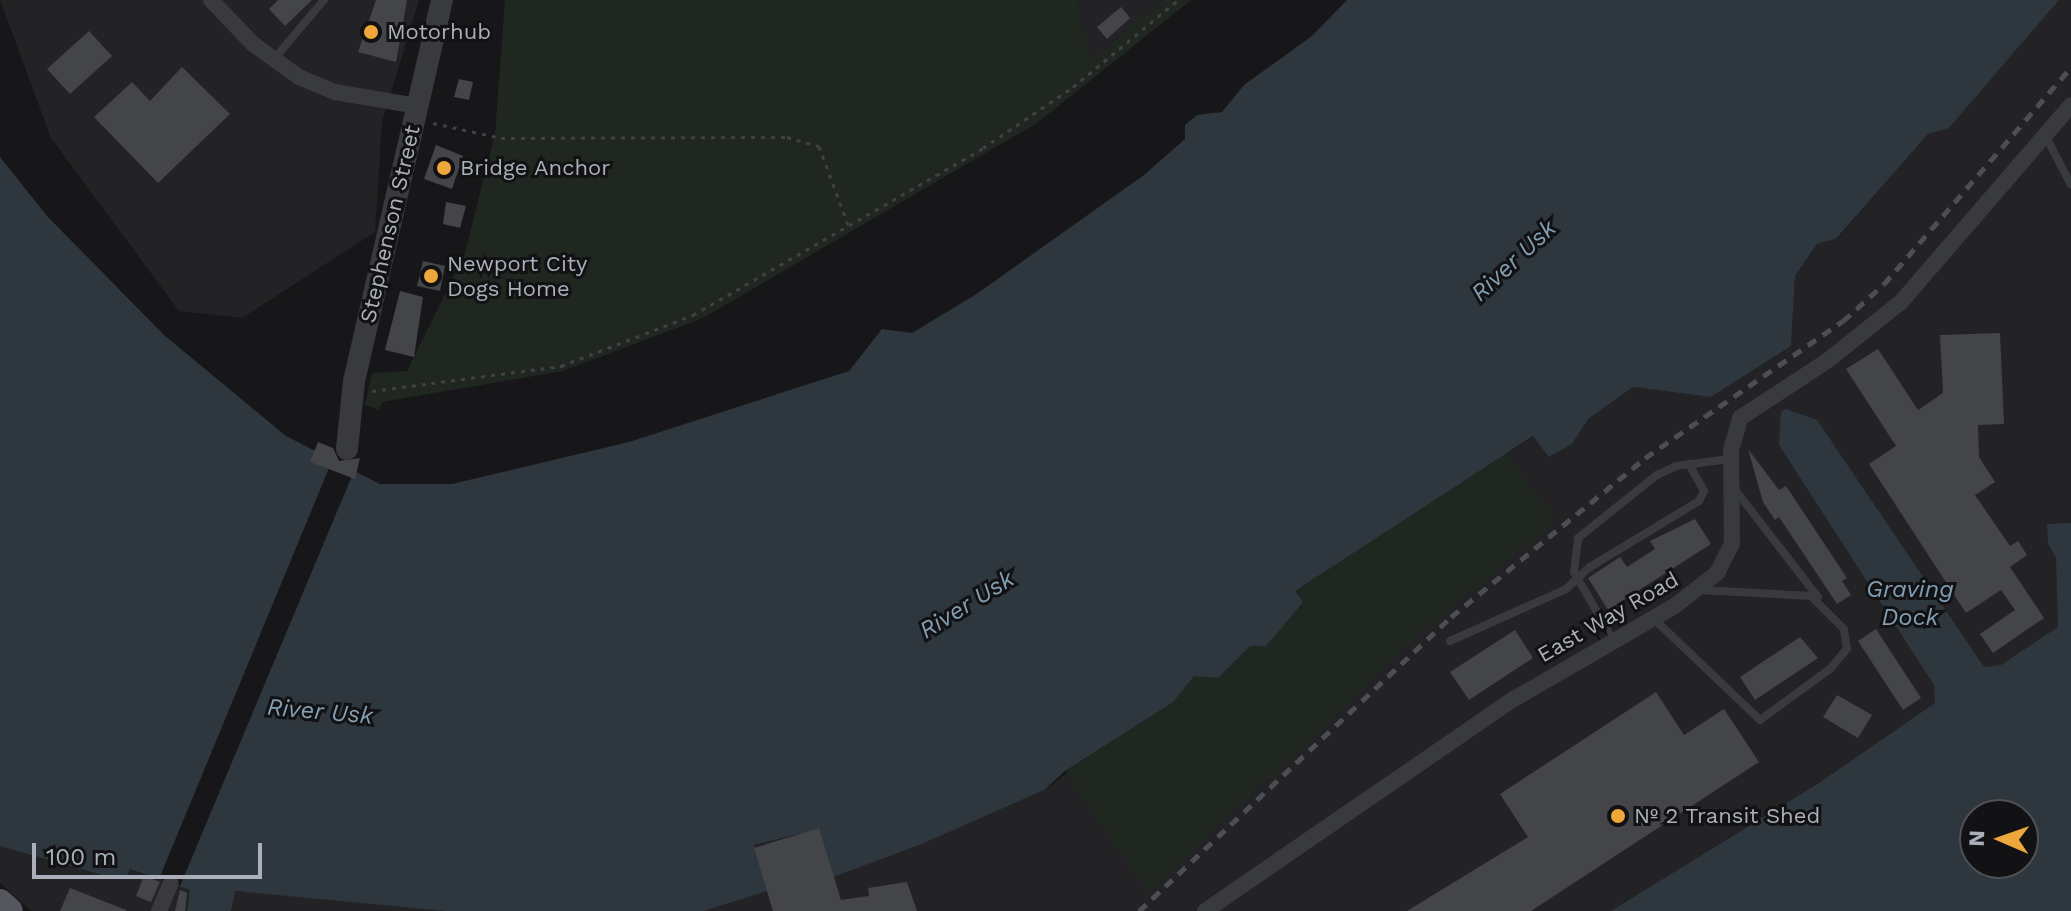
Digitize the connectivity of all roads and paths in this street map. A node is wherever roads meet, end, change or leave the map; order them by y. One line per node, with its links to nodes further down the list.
1 (211, 0): 5 (street)
2 (324, 0): 5 (lane)
3 (442, 0): 7 (street, Stephenson Street)
4 (1178, 0): 10 (path)
5 (274, 59): 7 (street)
6 (2071, 105): 8 (street, East Way Road)
7 (415, 112): 10 (path); 11 (street, Stephenson Street)
8 (2045, 135): 9 (lane); 13 (street, East Way Road)
9 (2071, 185)
10 (848, 226): 11 (path)
11 (354, 381): 12 (street, Stephenson Street)
12 (347, 449)
13 (1731, 459): 14 (lane); 15 (street, East Way Road)
14 (1689, 464): 16 (lane); 16 (lane)
15 (1733, 484): 17 (street, East Way Road); 18 (lane)
16 (1577, 579): 20 (lane); 21 (lane)
17 (1698, 590): 18 (lane); 19 (street, East Way Road)
18 (1824, 604): 19 (lane)
19 (1653, 618): 20 (street, East Way Road)
20 (1613, 640): 26 (street, East Way Road)
21 (1450, 641)
22 (171, 883): 25 (street)
23 (0, 902): 24 (main road)
24 (10, 911)
25 (159, 911)
26 (1205, 911)

